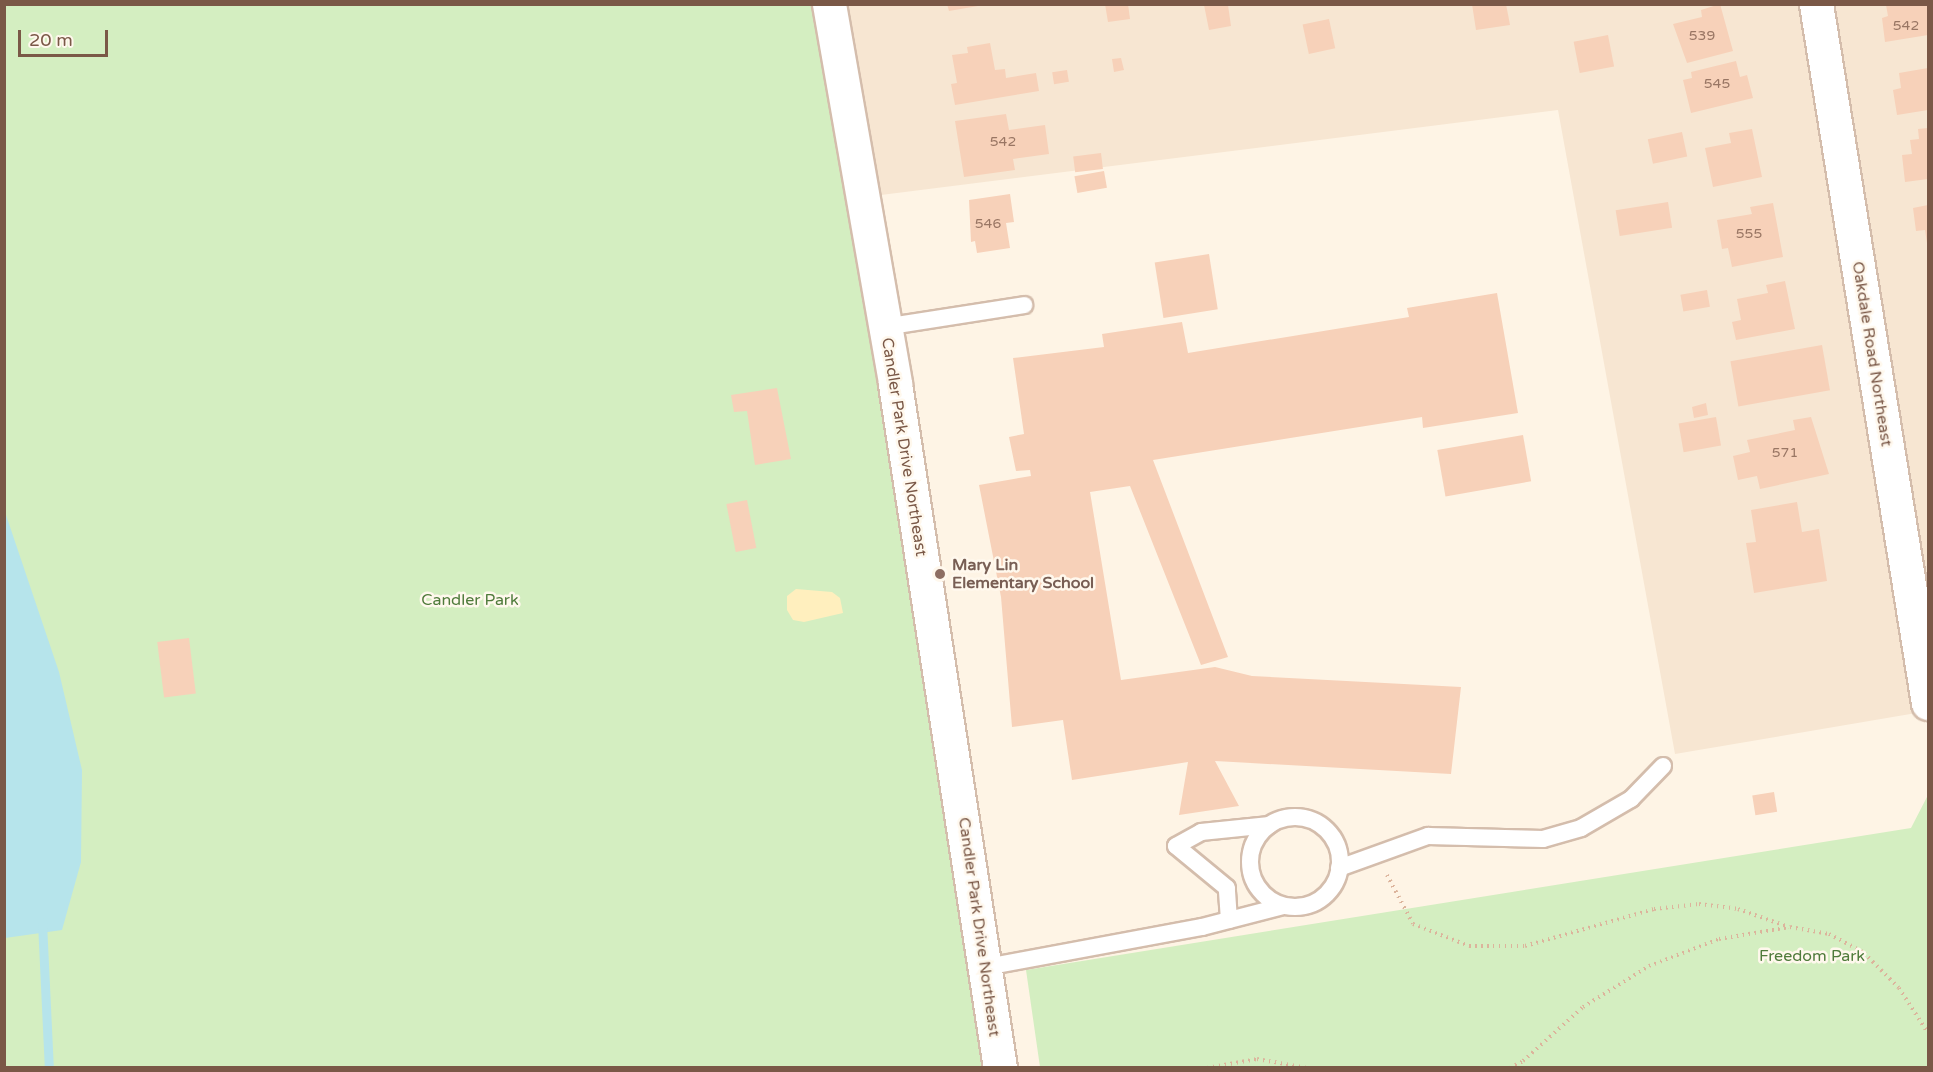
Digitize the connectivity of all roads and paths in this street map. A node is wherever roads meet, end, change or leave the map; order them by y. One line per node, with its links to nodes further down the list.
1 (829, 4): 4 (street, Candler Park Drive Northeast)
2 (1816, 4): 5 (street, Oakdale Road Northeast)
3 (1024, 305): 4 (lane)
4 (884, 327): 13 (street, Candler Park Drive Northeast)
5 (1929, 703)
6 (1663, 766): 9 (lane)
7 (1269, 825): 9 (lane); 10 (lane); 11 (lane)
8 (1383, 867): 12 (path)
9 (1339, 868): 10 (lane)
10 (1282, 906): 11 (lane)
11 (1229, 920): 13 (lane)
12 (1790, 927): 14 (path); 18 (path)
13 (986, 967): 15 (street, Candler Park Drive Northeast)
14 (1929, 1033)
15 (1000, 1068)
16 (1207, 1068): 17 (path)
17 (1307, 1068)
18 (1510, 1068)

